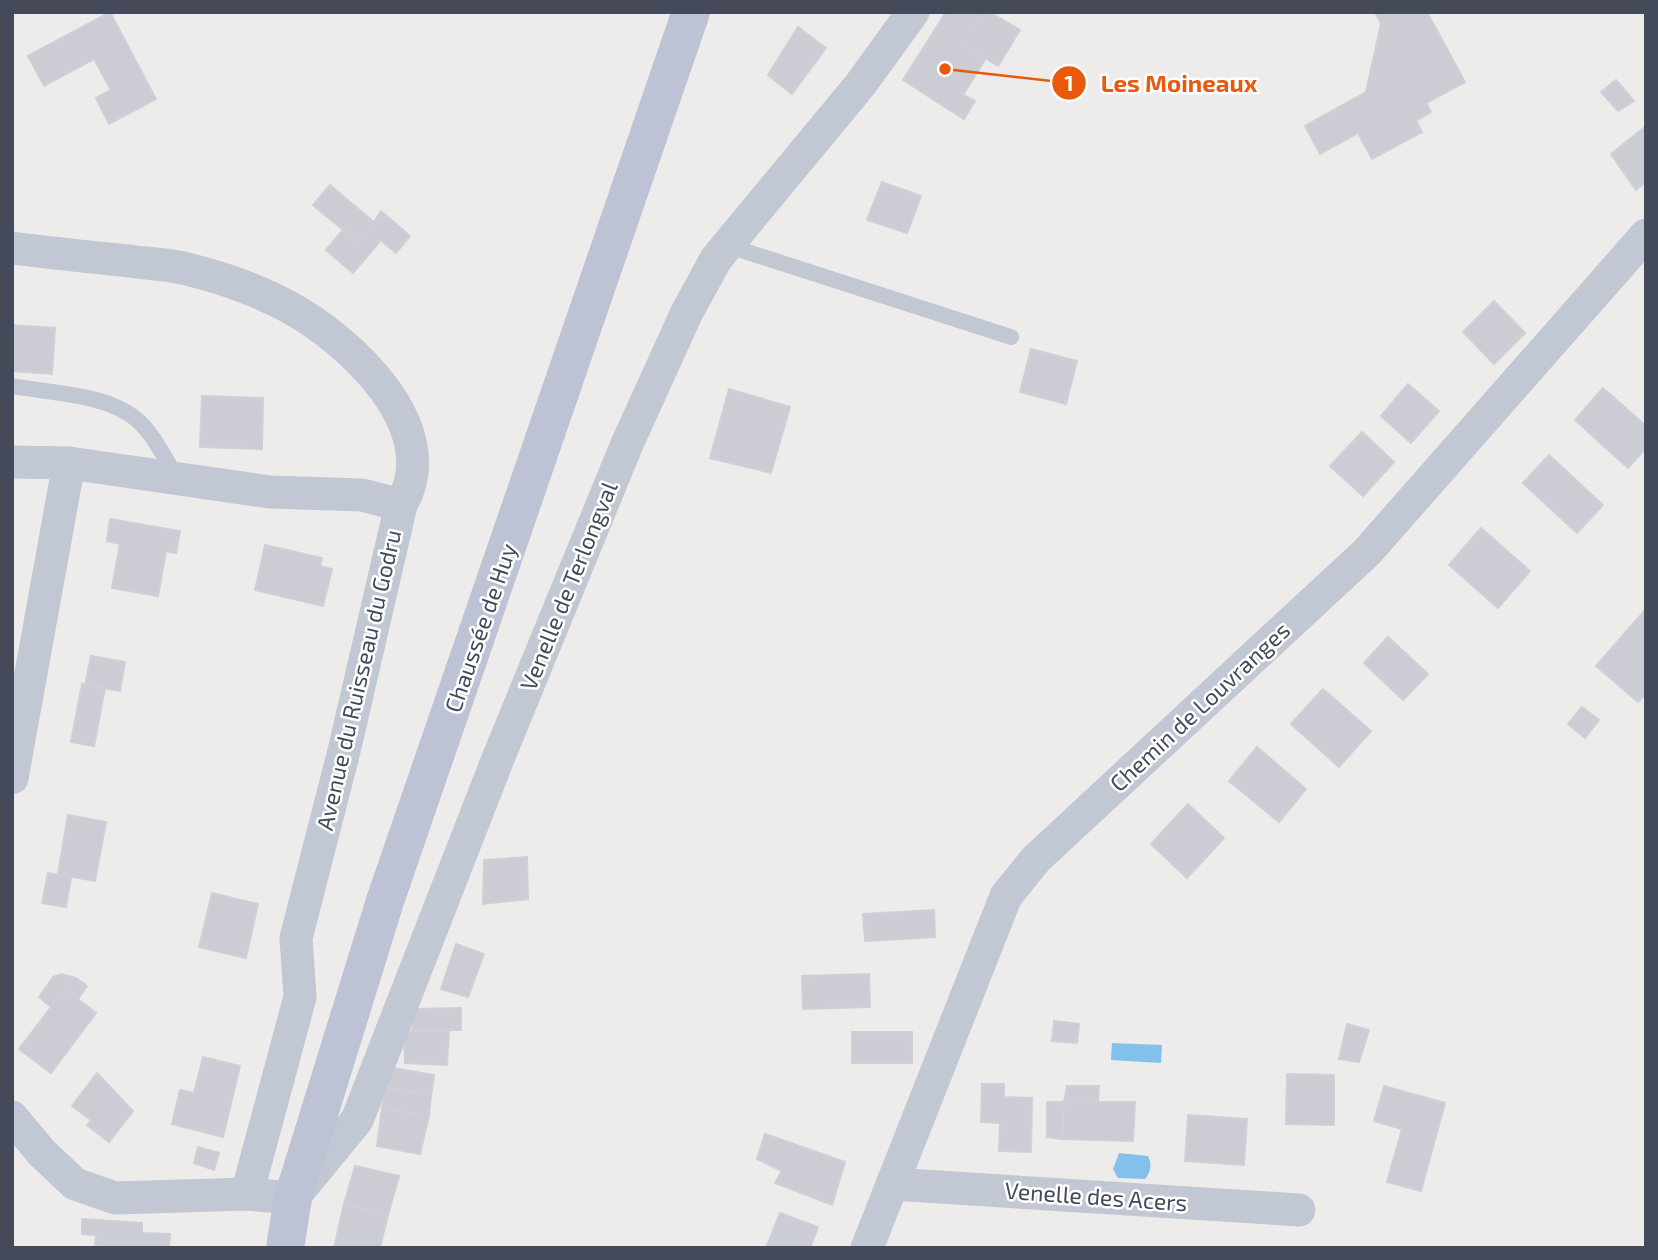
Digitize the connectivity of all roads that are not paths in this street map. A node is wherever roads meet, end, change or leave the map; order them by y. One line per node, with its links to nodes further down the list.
1 (691, 12): 16 (main road, Chaussée de Huy)
2 (913, 12): 4 (street, Venelle de Terlongval)
3 (1646, 235): 14 (street, Chemin de Louvranges)
4 (729, 246): 6 (lane); 16 (street, Venelle de Terlongval)
5 (12, 248): 11 (street)
6 (1011, 337)
7 (12, 386): 10 (lane)
8 (12, 462): 9 (street, Avenue du Ruisseau du Godru)
9 (69, 463): 10 (street, Avenue du Ruisseau du Godru); 12 (street)
10 (177, 478): 11 (street, Avenue du Ruisseau du Godru)
11 (401, 505): 15 (street, Avenue du Ruisseau du Godru)
12 (12, 778)
13 (12, 1116): 15 (street)
14 (892, 1184): 17 (street, Venelle des Acers); 19 (street, Chemin de Louvranges)
15 (247, 1194): 16 (street)
16 (293, 1198): 18 (main road, Chaussée de Huy)
17 (1299, 1210)
18 (285, 1248)
19 (867, 1248)

